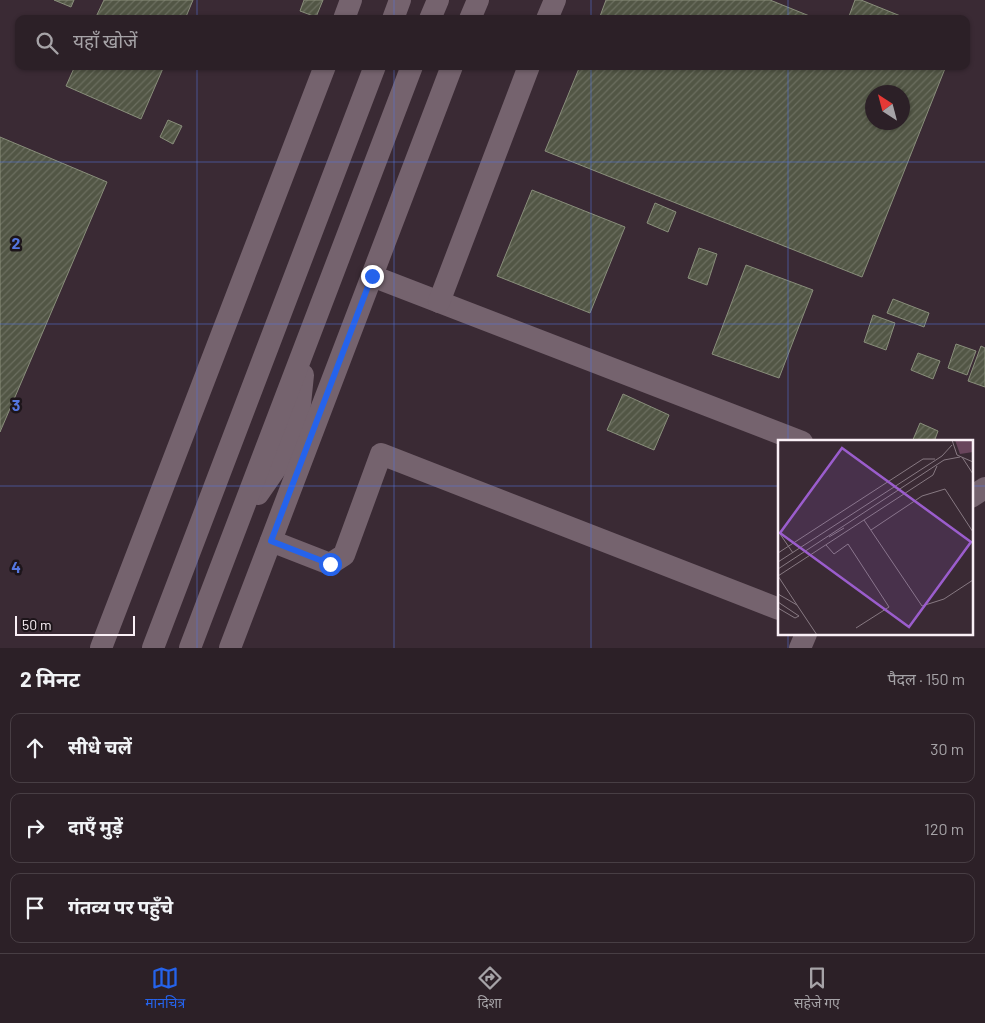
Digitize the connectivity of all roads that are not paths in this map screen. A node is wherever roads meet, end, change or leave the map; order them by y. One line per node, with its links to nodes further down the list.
1 (351, 0): 6 (street)
2 (400, 0): 7 (street)
3 (438, 0): 8 (street)
4 (478, 0): 9 (street)
5 (555, 0): 10 (street)
6 (345, 15)
7 (394, 15)
8 (432, 15)
9 (472, 15)
10 (549, 15)
11 (324, 70): 24 (street)
12 (373, 70): 25 (street)
13 (410, 70): 26 (street)
14 (450, 70): 16 (street)
15 (527, 70): 17 (street)
16 (372, 276): 17 (street); 21 (street)
17 (439, 302): 18 (street)
18 (797, 440)
19 (985, 488): 20 (street)
20 (972, 495)
21 (271, 541): 22 (street); 27 (street)
22 (778, 608)
23 (805, 636): 28 (street)
24 (101, 648)
25 (153, 648)
26 (190, 648)
27 (230, 648)
28 (800, 648)

